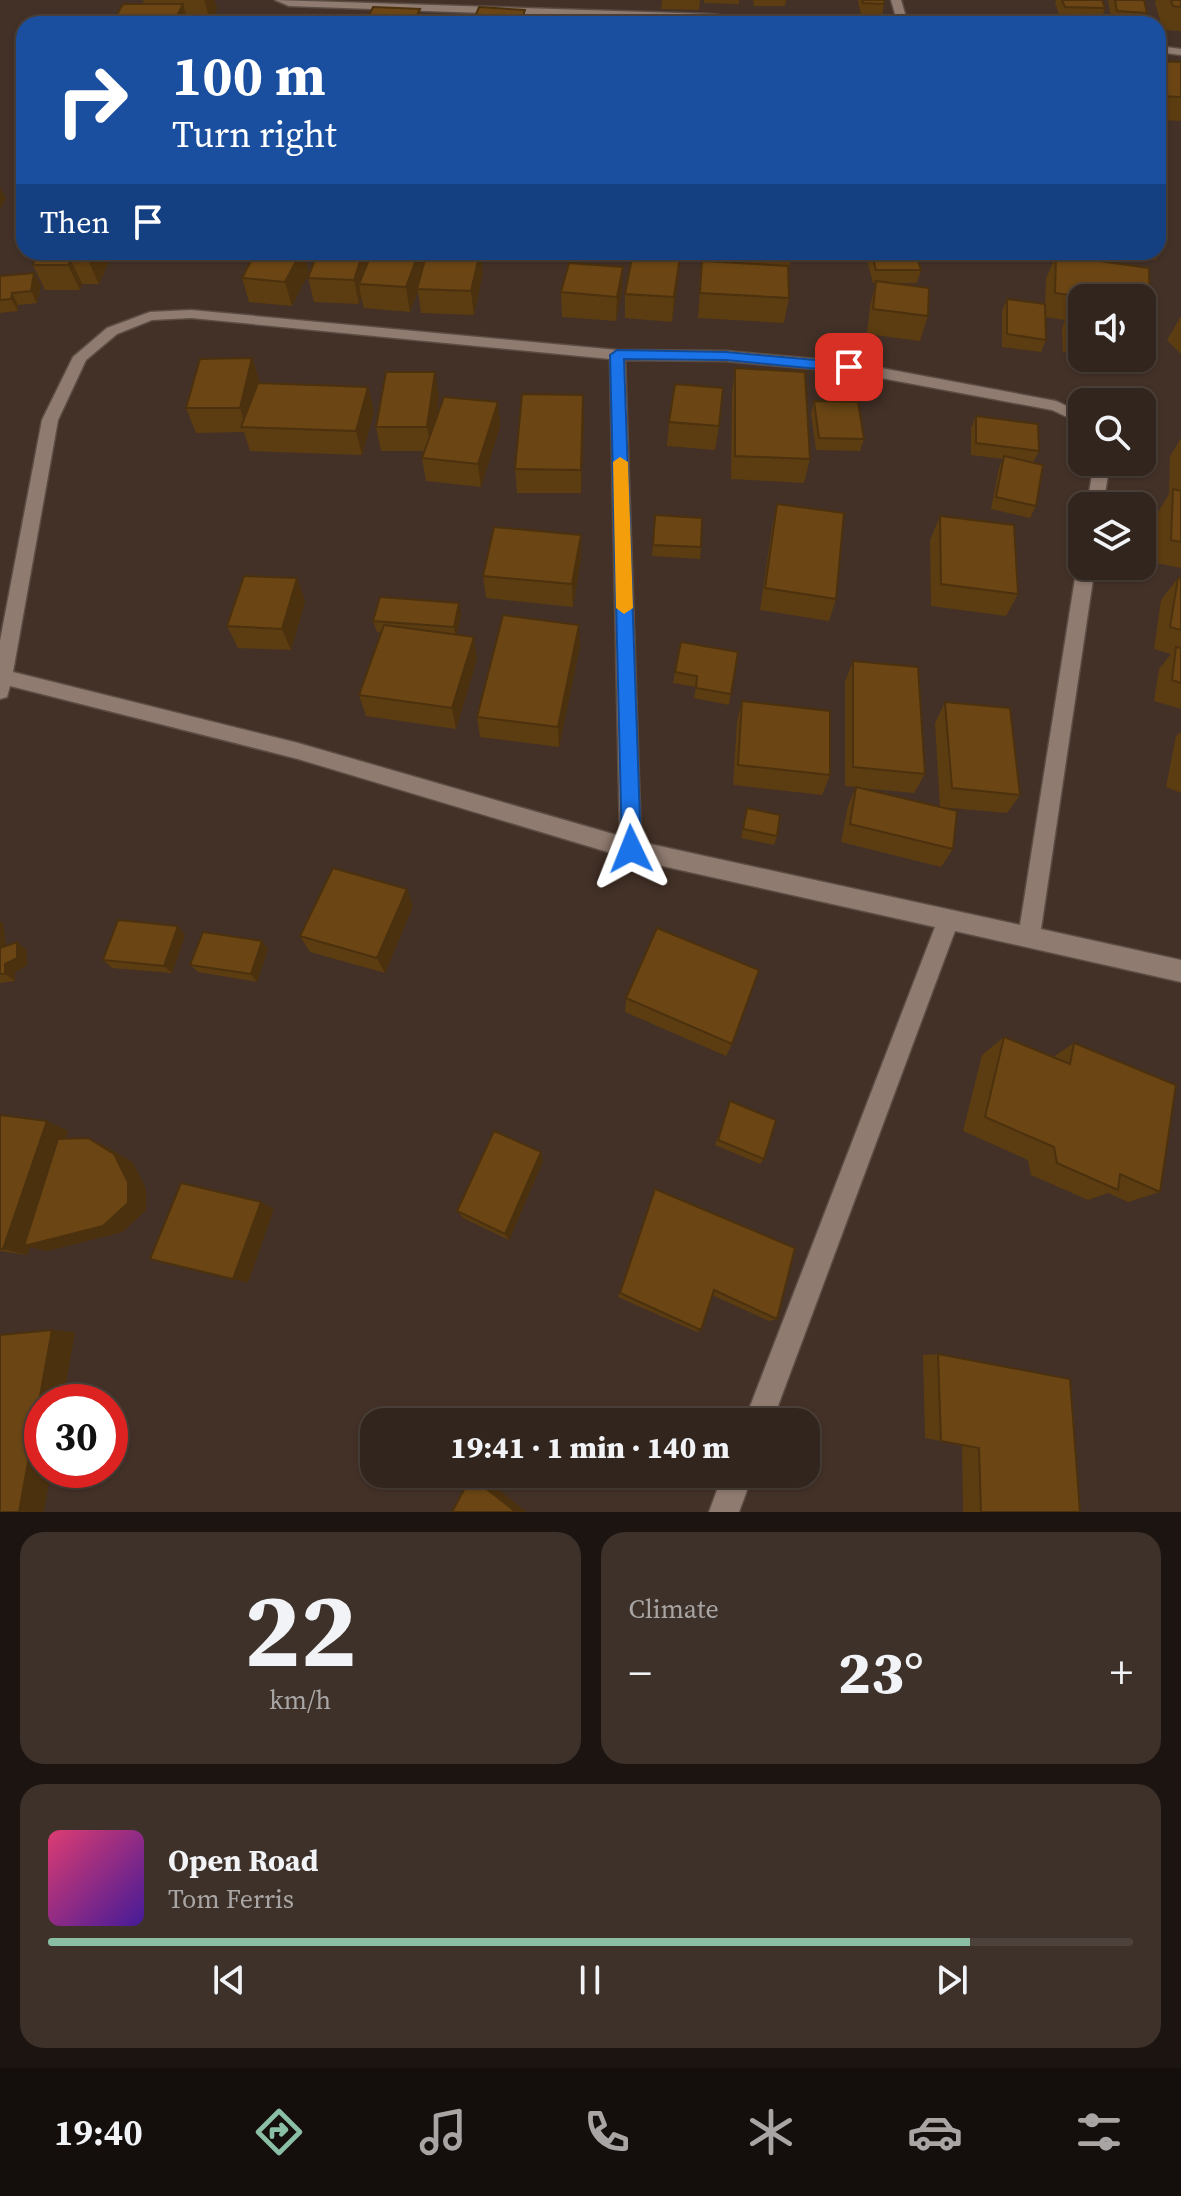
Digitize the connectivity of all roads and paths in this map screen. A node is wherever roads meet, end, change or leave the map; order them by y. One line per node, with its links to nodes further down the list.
1 (280, 0): 2 (street)
2 (696, 16)
3 (617, 355): 4 (street); 6 (street); 7 (street)
4 (1068, 412)
5 (1084, 580): 9 (street)
6 (1, 681): 7 (street)
7 (631, 849): 8 (street)
8 (949, 919): 9 (street); 11 (street)
9 (1029, 936): 10 (street)
10 (1181, 971)
11 (763, 1408)
12 (733, 1488): 13 (street)
13 (724, 1512)

